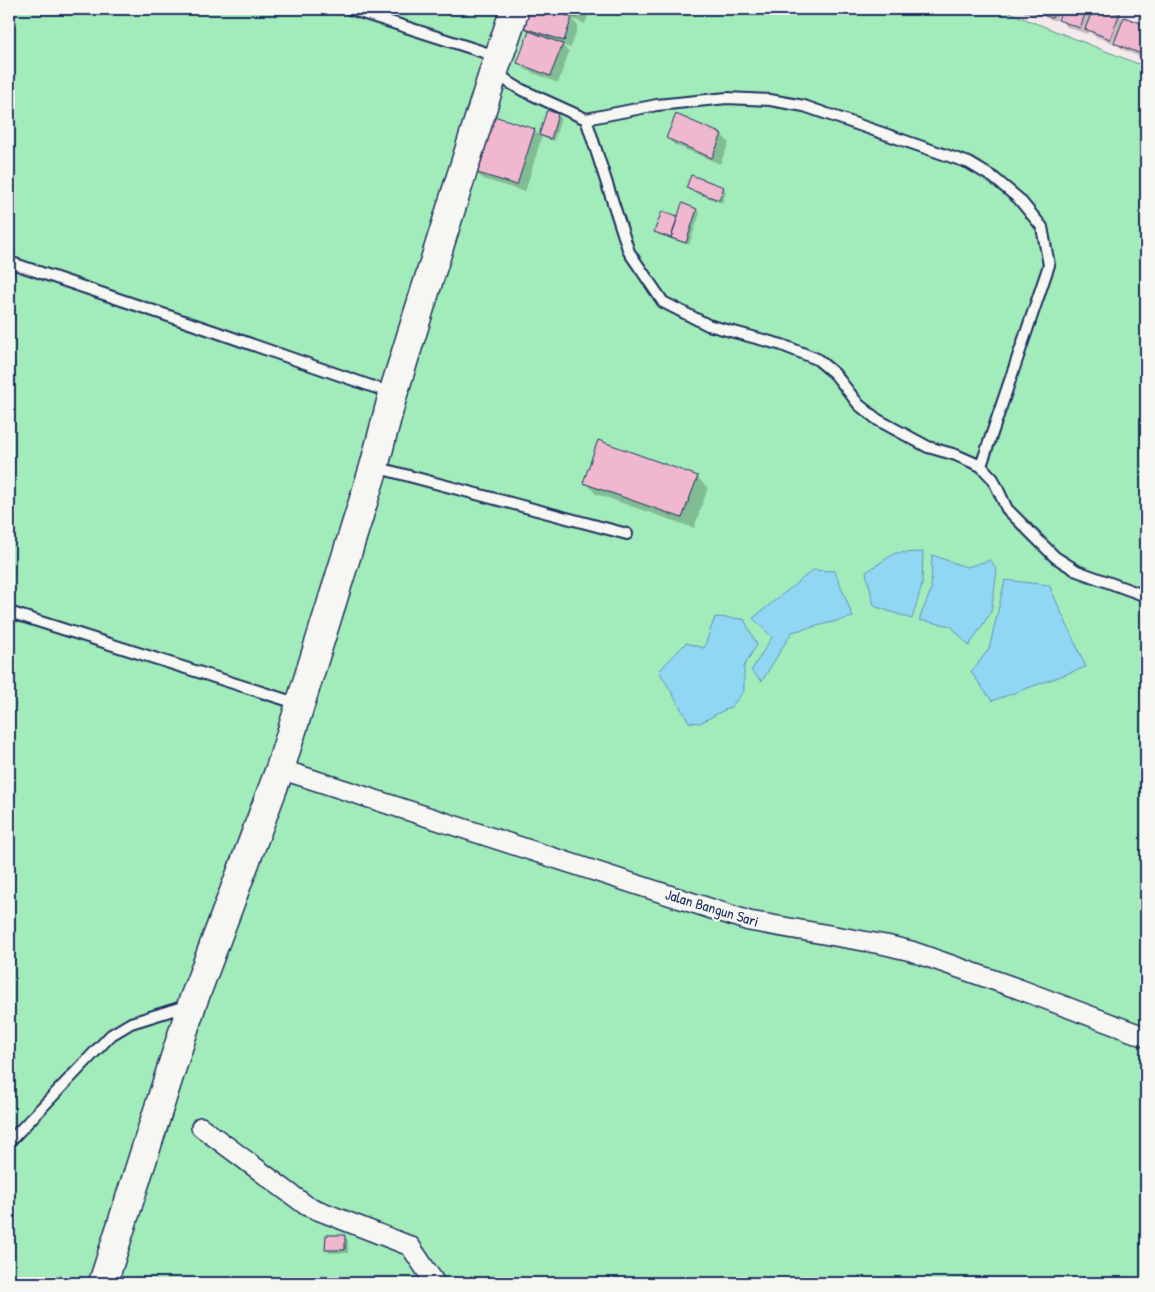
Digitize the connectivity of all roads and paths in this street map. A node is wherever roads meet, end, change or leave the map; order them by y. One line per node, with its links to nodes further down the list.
1 (350, 9): 3 (lane)
2 (515, 9): 3 (street)
3 (497, 64): 4 (lane); 6 (street)
4 (586, 119): 7 (lane); 7 (lane)
5 (9, 262): 6 (lane)
6 (393, 394): 8 (street)
7 (981, 466): 10 (lane)
8 (374, 467): 9 (lane); 12 (street)
9 (627, 534)
10 (1146, 596)
11 (9, 612): 12 (lane)
12 (299, 704): 13 (street)
13 (280, 769): 14 (street); 15 (street, Jalan Bangun Sari)
14 (192, 1004): 17 (lane); 18 (street)
15 (1146, 1037)
16 (201, 1128): 19 (street)
17 (9, 1142)
18 (103, 1283)
19 (435, 1283)

